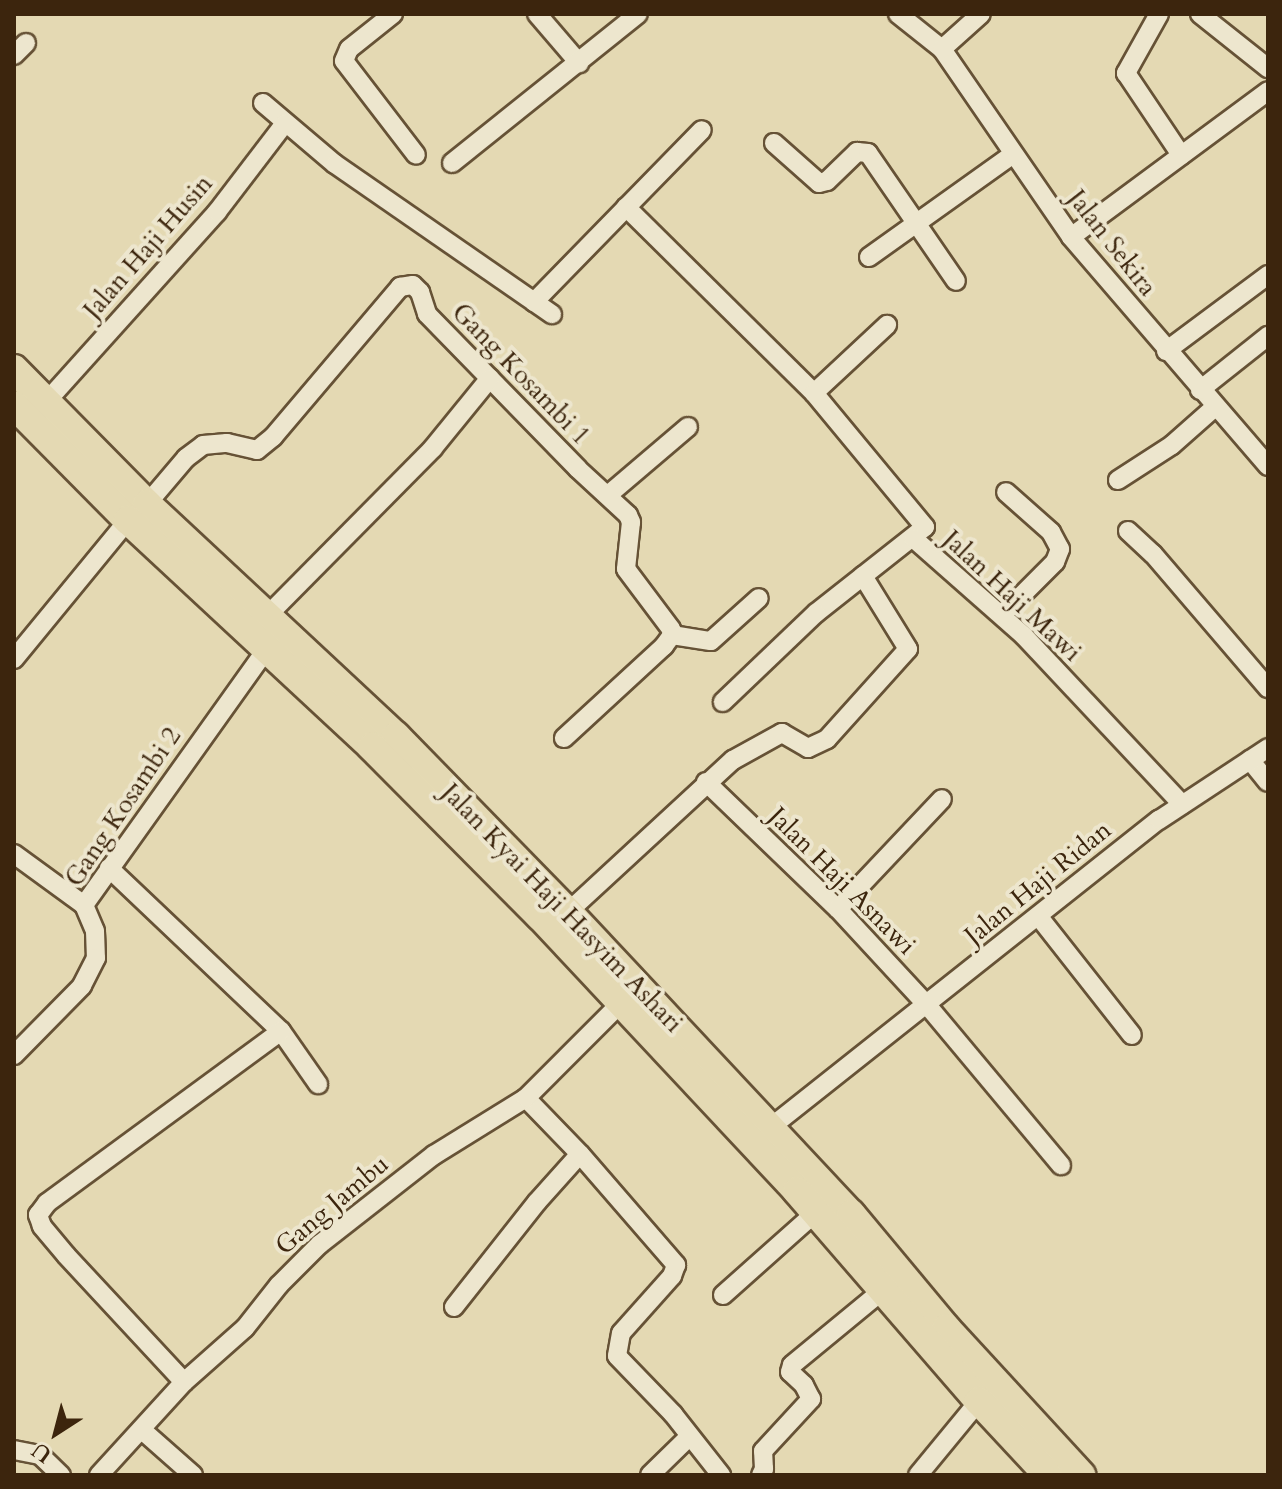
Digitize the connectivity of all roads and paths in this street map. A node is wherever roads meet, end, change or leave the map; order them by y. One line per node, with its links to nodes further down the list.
1 (393, 14): 16 (street)
2 (537, 14): 9 (street)
3 (638, 14): 9 (street)
4 (898, 14): 8 (street, Jalan Sekira)
5 (981, 14): 8 (street)
6 (1159, 14): 18 (street)
7 (1200, 14): 10 (street)
8 (942, 49): 17 (street, Jalan Sekira)
9 (579, 63): 19 (street)
10 (1268, 68)
11 (1268, 91): 18 (street)
12 (263, 103): 13 (street)
13 (285, 123): 26 (street); 35 (street, Jalan Haji Husin)
14 (702, 130): 20 (street)
15 (774, 143): 21 (street)
16 (416, 155)
17 (1012, 155): 21 (street); 22 (street, Jalan Sekira)
18 (1181, 155): 22 (street)
19 (452, 163)
20 (626, 207): 26 (street); 34 (street)
21 (918, 222): 23 (street); 25 (street)
22 (1071, 237): 30 (street, Jalan Sekira)
23 (869, 257)
24 (1268, 275): 30 (street)
25 (956, 281)
26 (534, 302): 27 (street)
27 (552, 314)
28 (887, 325): 34 (street)
29 (1268, 336): 33 (street)
30 (1166, 351): 33 (street, Jalan Sekira)
31 (14, 369): 35 (main road, Jalan Kyai Haji Hasyim Ashari)
32 (490, 378): 42 (street, Gang Kosambi 1); 43 (street, Gang Kosambi 1); 49 (street, Gang Kosambi 2)
33 (1200, 390): 37 (street, Jalan Sekira)
34 (814, 393): 45 (street)
35 (46, 402): 43 (main road, Jalan Kyai Haji Hasyim Ashari)
36 (14, 405): 43 (main road, Jalan Kyai Haji Hasyim Ashari)
37 (1215, 407): 39 (street, Jalan Sekira); 40 (street)
38 (688, 427): 42 (street)
39 (1268, 466)
40 (1118, 480)
41 (1006, 492): 48 (street)
42 (608, 495): 50 (street, Gang Kosambi 1)
43 (138, 512): 49 (main road, Jalan Kyai Haji Hasyim Ashari); 51 (street, Gang Kosambi 1)
44 (1128, 531): 52 (street)
45 (913, 538): 46 (street, Jalan Haji Mawi); 48 (street, Jalan Haji Mawi)
46 (863, 576): 53 (street, Jalan Haji Mawi); 57 (street)
47 (759, 598): 50 (street)
48 (1002, 615): 60 (street, Jalan Haji Mawi)
49 (272, 632): 62 (street, Gang Kosambi 2); 65 (main road, Jalan Kyai Haji Hasyim Ashari); 67 (main road, Jalan Kyai Haji Hasyim Ashari)
50 (672, 635): 54 (street)
51 (14, 659)
52 (1266, 675)
53 (723, 702)
54 (564, 738)
55 (1268, 748): 56 (street, Jalan Haji Ridan)
56 (1250, 760): 58 (street); 60 (street, Jalan Haji Ridan)
57 (706, 782): 64 (street, Jalan Haji Asnawi); 65 (street)
58 (1268, 782)
59 (942, 799): 64 (street)
60 (1182, 804): 66 (street, Jalan Haji Ridan)
61 (14, 854): 63 (street)
62 (109, 868): 63 (street, Gang Kosambi 2); 69 (street)
63 (84, 905): 71 (street, Gang Kosambi 2)
64 (838, 909): 68 (street, Jalan Haji Asnawi)
65 (568, 912): 74 (main road, Jalan Kyai Haji Hasyim Ashari)
66 (1039, 917): 68 (street, Jalan Haji Ridan); 70 (street)
67 (622, 1002): 73 (street, Gang Jambu); 77 (main road, Jalan Kyai Haji Hasyim Ashari)
68 (927, 1005): 74 (street, Jalan Haji Ridan); 76 (street, Jalan Haji Asnawi)
69 (281, 1031): 72 (street); 81 (street)
70 (1132, 1035)
71 (14, 1055)
72 (318, 1084)
73 (526, 1098): 75 (street); 81 (street, Gang Jambu)
74 (771, 1127): 94 (main road, Jalan Kyai Haji Hasyim Ashari)
75 (580, 1154): 80 (street); 84 (street)
76 (1061, 1165)
77 (816, 1212): 78 (main road, Jalan Kyai Haji Hasyim Ashari); 79 (street)
78 (883, 1290): 82 (main road, Jalan Kyai Haji Hasyim Ashari); 91 (street)
79 (723, 1295)
80 (454, 1307)
81 (184, 1382): 83 (street, Gang Jambu)
82 (979, 1401): 92 (street); 93 (main road, Jalan Kyai Haji Hasyim Ashari)
83 (142, 1430): 87 (street, Gang Jambu); 88 (street)
84 (689, 1437): 89 (street); 90 (street)
85 (14, 1450): 86 (street)
86 (61, 1475)
87 (99, 1475)
88 (193, 1475)
89 (650, 1475)
90 (721, 1475)
91 (761, 1475)
92 (918, 1475)
93 (1048, 1475)
94 (1081, 1475)

